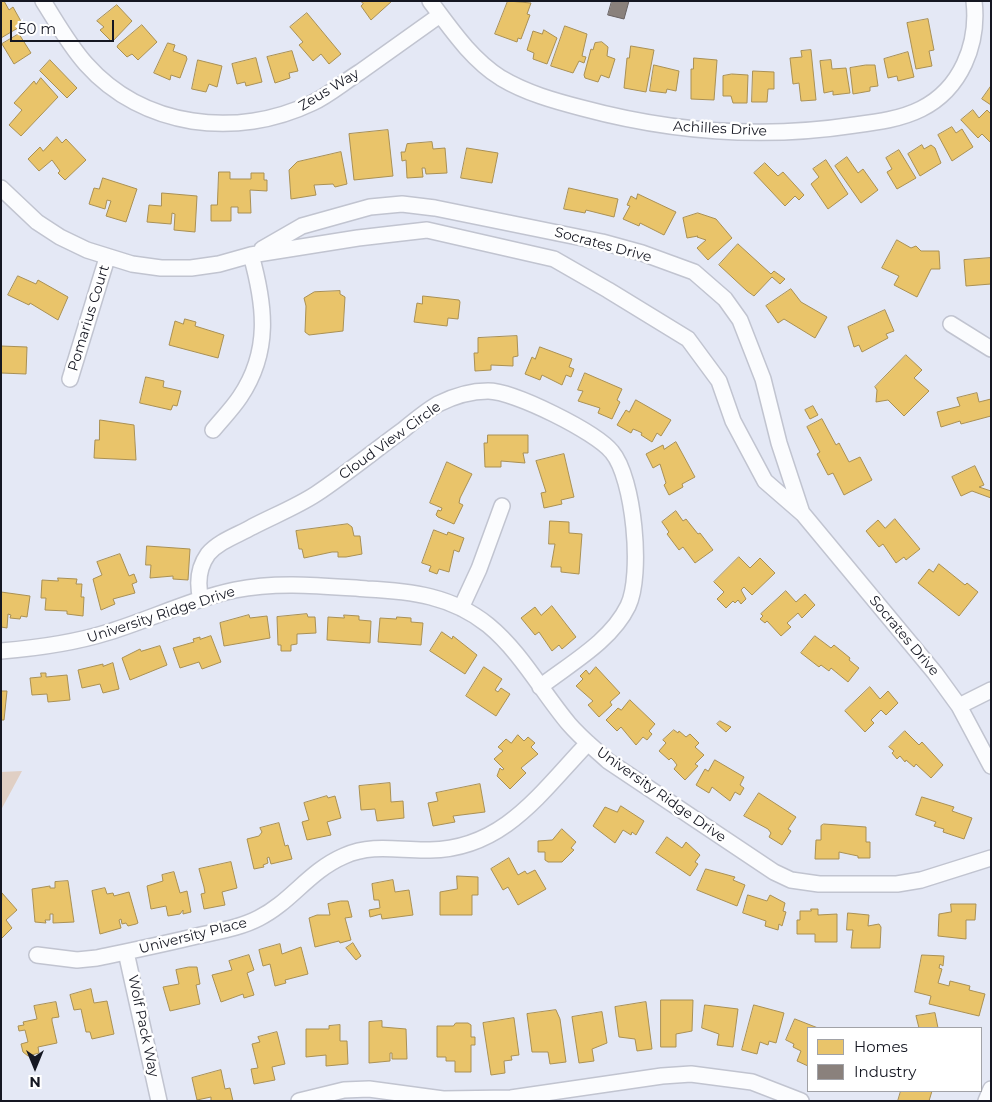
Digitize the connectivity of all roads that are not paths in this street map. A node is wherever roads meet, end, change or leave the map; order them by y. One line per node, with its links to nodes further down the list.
1 (44, 1): 4 (street, Zeus Way)
2 (430, 1): 4 (street, Achilles Drive)
3 (974, 1): 4 (street, Achilles Drive)
4 (440, 15)
5 (1, 188): 7 (street, Socrates Drive)
6 (252, 255): 7 (street, Socrates Drive); 11 (street); 13 (street, Socrates Drive); 13 (street, Socrates Drive)
7 (108, 258): 10 (street, Pomarius Court)
8 (952, 324): 9 (street)
9 (991, 349)
10 (70, 379)
11 (213, 430)
12 (502, 506): 15 (street)
13 (803, 514): 19 (street, Socrates Drive)
14 (201, 600): 15 (street, University Ridge Drive); 16 (street, University Ridge Drive); 17 (street, Cloud View Circle)
15 (461, 608): 17 (street, University Ridge Drive)
16 (1, 651)
17 (540, 687): 20 (street, University Ridge Drive)
18 (991, 690): 19 (street)
19 (959, 706): 21 (street, Socrates Drive)
20 (588, 743): 22 (street, University Ridge Drive); 23 (street, University Place)
21 (991, 766)
22 (991, 858)
23 (126, 952): 24 (street, University Place); 26 (street, Wolf Pack Way)
24 (37, 954)
25 (427, 1099): 27 (street); 28 (street)
26 (159, 1101)
27 (299, 1101)
28 (801, 1101)

